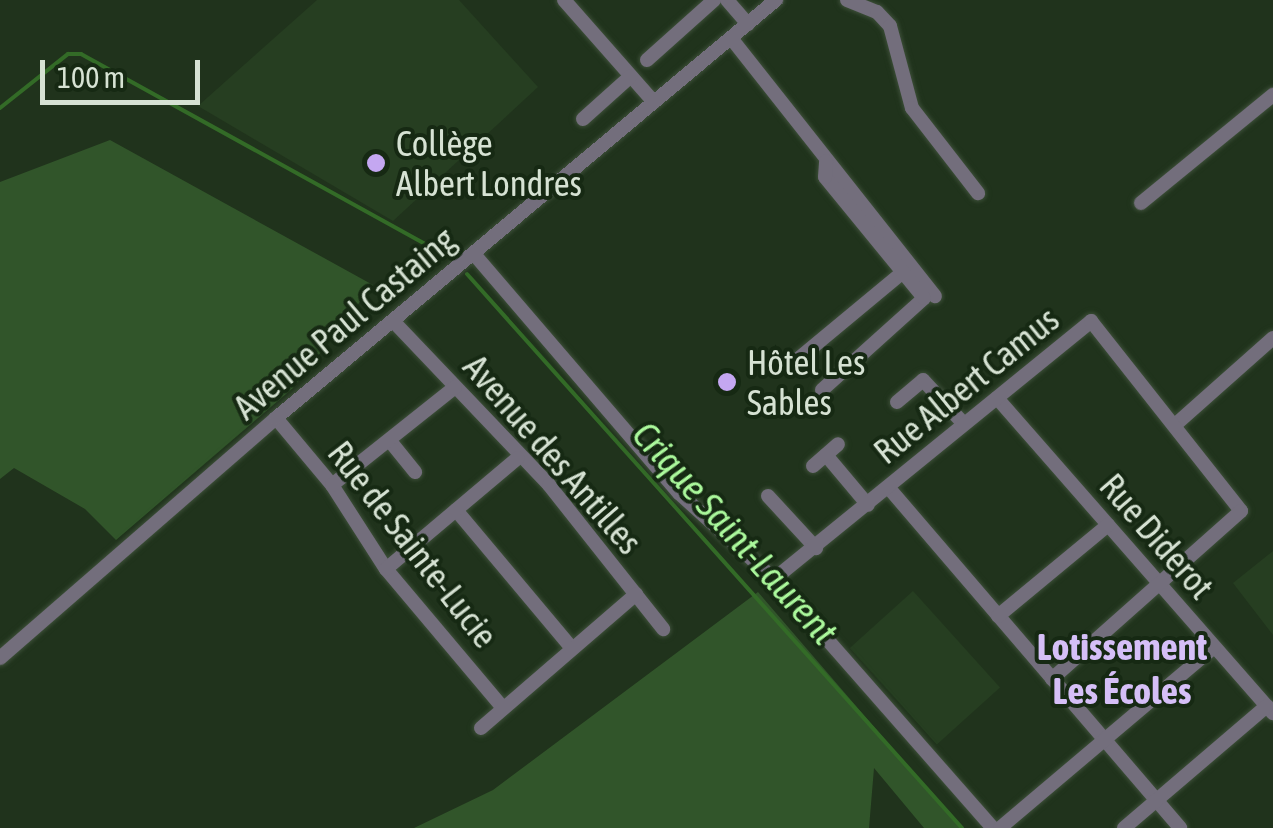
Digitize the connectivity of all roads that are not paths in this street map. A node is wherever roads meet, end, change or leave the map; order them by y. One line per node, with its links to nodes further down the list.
1 (564, 0): 9 (street)
2 (714, 0): 8 (street)
3 (727, 0): 6 (street)
4 (776, 0): 6 (street, Avenue Paul Castaing)
5 (848, 0): 14 (street)
6 (748, 24): 7 (street, Avenue Paul Castaing)
7 (730, 38): 11 (street, Avenue Paul Castaing); 13 (street)
8 (647, 60)
9 (631, 76): 11 (street); 12 (street)
10 (1273, 95): 15 (street)
11 (654, 102): 16 (street, Avenue Paul Castaing)
12 (582, 119)
13 (826, 161): 17 (street); 18 (street)
14 (978, 193)
15 (1141, 203)
16 (470, 258): 19 (street, Avenue Paul Castaing); 43 (street)
17 (902, 272): 21 (street); 23 (street)
18 (935, 296)
19 (394, 322): 22 (street, Avenue des Antilles); 26 (street, Avenue Paul Castaing)
20 (1273, 338): 28 (street)
21 (797, 360)
22 (455, 386): 29 (street); 32 (street, Avenue des Antilles)
23 (822, 390)
24 (997, 398): 27 (street, Rue Albert Camus); 28 (street, Rue Albert Camus); 40 (street, Rue Diderot)
25 (897, 402): 27 (street)
26 (276, 418): 35 (street, Rue de Sainte-Lucie); 50 (street, Avenue Paul Castaing)
27 (964, 424): 36 (street, Rue Albert Camus)
28 (1175, 426): 44 (street)
29 (390, 441): 34 (street); 35 (street)
30 (838, 444): 31 (street)
31 (826, 455): 33 (street); 38 (street)
32 (518, 458): 39 (street); 45 (street, Avenue des Antilles)
33 (812, 466)
34 (415, 472)
35 (332, 485): 42 (street, Rue de Sainte-Lucie)
36 (888, 487): 38 (street, Rue Albert Camus); 46 (street)
37 (768, 496): 41 (street)
38 (868, 505): 41 (street, Rue Albert Camus)
39 (456, 510): 42 (street); 49 (street)
40 (1108, 525): 44 (street, Rue Diderot); 46 (street)
41 (816, 548): 43 (street, Rue Albert Camus)
42 (386, 569): 52 (street, Rue de Sainte-Lucie)
43 (774, 579): 57 (street)
44 (1158, 583): 48 (street, Rue Diderot); 51 (street)
45 (636, 594): 47 (street, Avenue des Antilles); 49 (street)
46 (998, 616): 51 (street)
47 (663, 629)
48 (1214, 647): 53 (street, Rue Diderot); 55 (street)
49 (572, 648): 52 (street)
50 (0, 658)
51 (1052, 679): 55 (street)
52 (503, 708): 54 (street)
53 (1270, 710): 56 (street)
54 (481, 728)
55 (1103, 739): 56 (street); 57 (street)
56 (1156, 801): 58 (street); 59 (street)
57 (996, 828)
58 (1124, 828)
59 (1180, 828)

